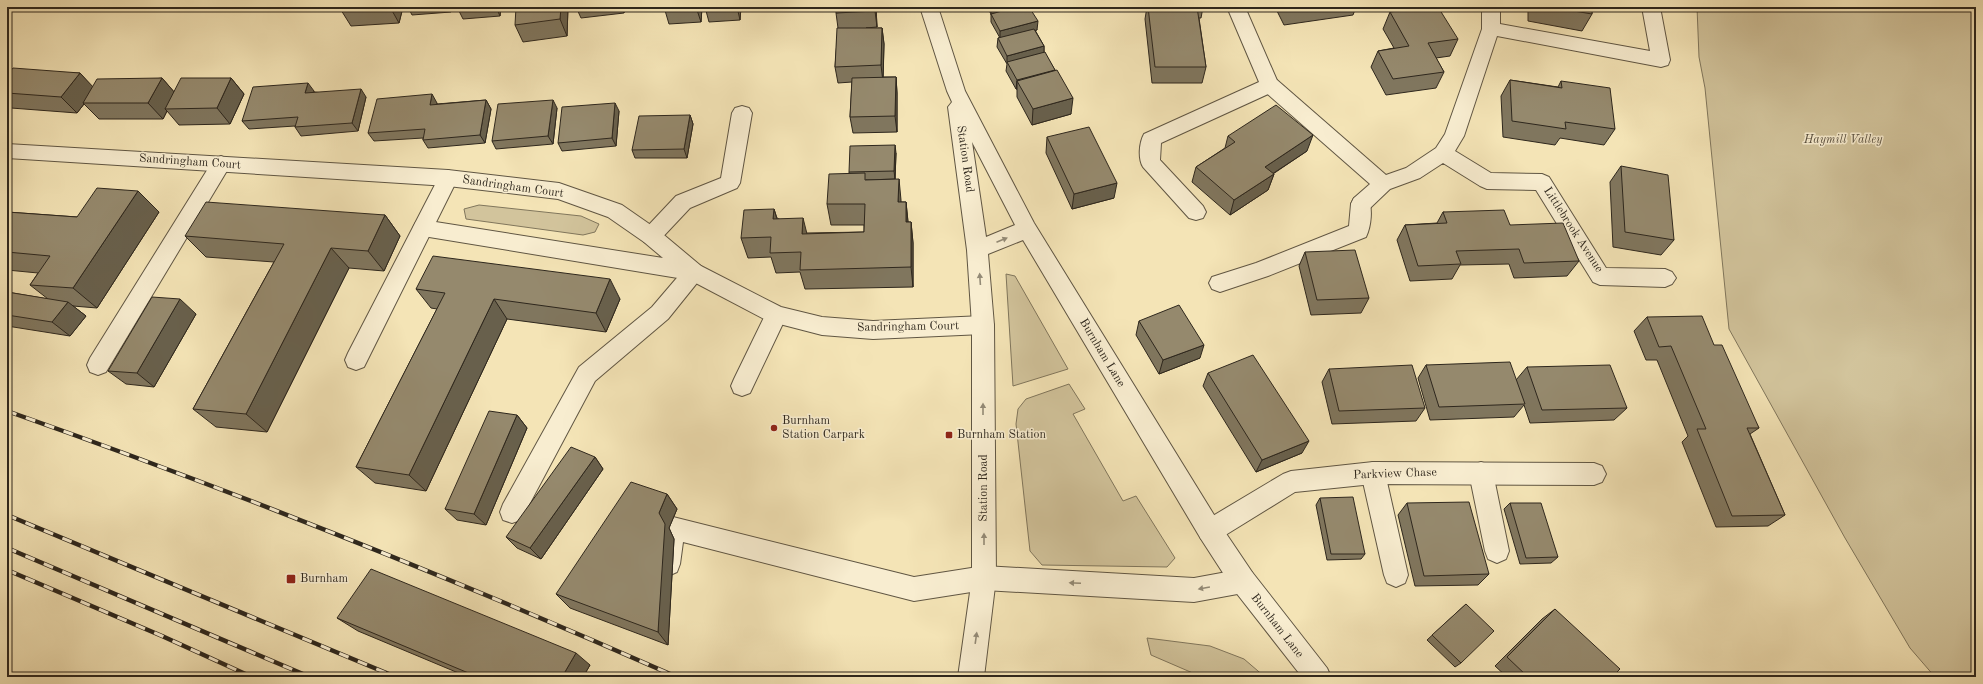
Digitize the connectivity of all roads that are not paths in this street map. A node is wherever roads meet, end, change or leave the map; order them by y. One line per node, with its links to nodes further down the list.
1 (929, 7): 7 (street, Burnham Lane)
2 (1236, 7): 6 (street)
3 (1491, 7): 5 (street)
4 (1651, 7): 5 (street)
5 (1491, 29): 10 (street)
6 (1270, 84): 13 (street); 14 (street)
7 (956, 91): 16 (street, Burnham Lane); 18 (street, Station Road)
8 (742, 113): 17 (street)
9 (7, 151): 11 (street, Sandringham Court)
10 (1443, 153): 13 (street); 20 (street, Littlebrook Avenue)
11 (221, 164): 12 (street, Sandringham Court); 25 (street)
12 (448, 178): 15 (street); 17 (street, Sandringham Court)
13 (1383, 184): 21 (street)
14 (1196, 212)
15 (423, 228): 19 (street); 24 (street)
16 (1027, 229): 18 (street, one-way to 16); 31 (street, Burnham Lane)
17 (652, 236): 19 (street, Sandringham Court)
18 (977, 250): 23 (street, Station Road, one-way to 18)
19 (694, 272): 22 (street, Sandringham Court); 30 (street)
20 (1665, 278)
21 (1220, 283)
22 (776, 315): 23 (street, Sandringham Court); 26 (street)
23 (983, 325): 34 (street, Station Road, one-way to 23)
24 (356, 360)
25 (98, 365)
26 (742, 386)
27 (1373, 473): 28 (street, Parkview Chase); 31 (street, Parkview Chase); 33 (street)
28 (1481, 473): 29 (street, Parkview Chase); 32 (street)
29 (1594, 474)
30 (512, 512)
31 (1210, 531): 35 (street, Burnham Lane)
32 (1497, 551)
33 (1396, 575)
34 (984, 578): 35 (street, one-way to 34); 36 (street); 37 (street, Station Road, one-way to 34)
35 (1243, 581): 38 (street, Burnham Lane)
36 (665, 587)
37 (970, 677)
38 (1318, 677)

